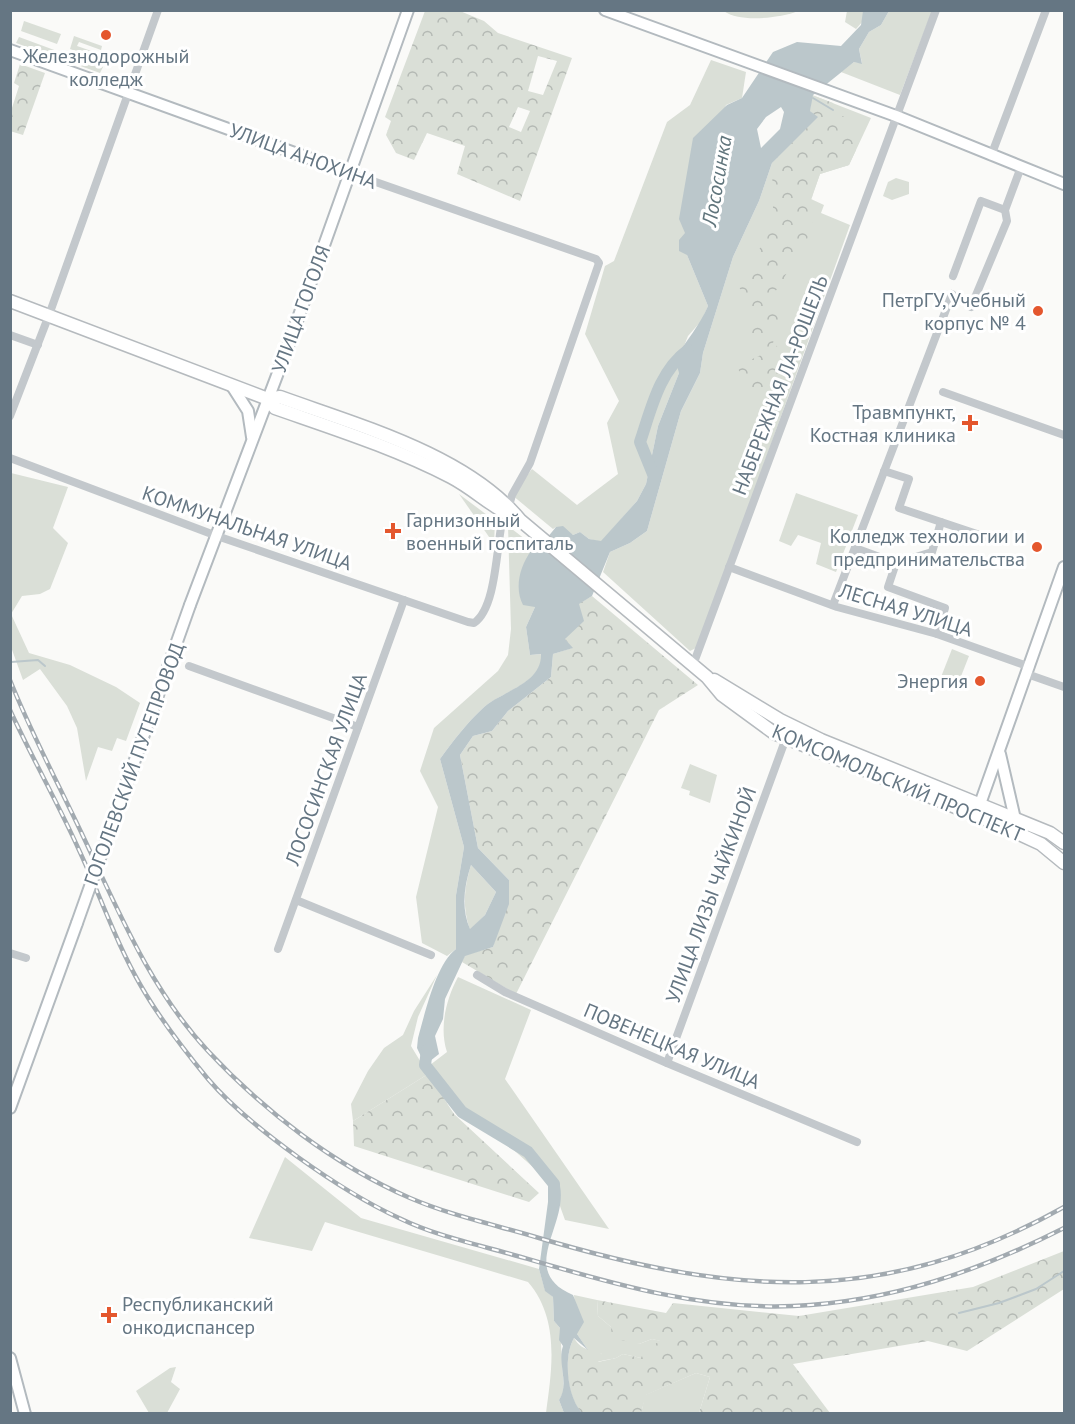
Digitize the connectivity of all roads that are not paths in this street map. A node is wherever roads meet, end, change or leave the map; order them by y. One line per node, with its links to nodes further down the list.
1 (158, 10): 8 (street)
2 (408, 10): 12 (main road, УЛИЦА ГОГОЛЯ)
3 (605, 10): 6 (main road)
4 (936, 10): 9 (street, НАБЕРЕЖНАЯ ЛА-РОШЕЛЬ)
5 (1046, 10): 10 (street)
6 (620, 13): 9 (main road)
7 (10, 50): 8 (main road, УЛИЦА АНОХИНА)
8 (128, 93): 12 (main road, УЛИЦА АНОХИНА); 19 (street)
9 (897, 116): 10 (main road); 36 (street, НАБЕРЕЖНАЯ ЛА-РОШЕЛЬ)
10 (991, 156): 11 (main road)
11 (1021, 167): 13 (main road); 14 (street)
12 (350, 173): 24 (main road, УЛИЦА ГОГОЛЯ); 30 (street, УЛИЦА АНОХИНА)
13 (1065, 184)
14 (1005, 210): 15 (street); 18 (street)
15 (953, 276)
16 (952, 294): 29 (street)
17 (10, 301): 19 (main road, КОМСОМОЛЬСКИЙ ПРОСПЕКТ)
18 (971, 308)
19 (50, 315): 21 (street); 22 (main road, КОМСОМОЛЬСКИЙ ПРОСПЕКТ)
20 (10, 335): 21 (street)
21 (38, 345): 25 (street)
22 (232, 386): 24 (main road, КОМСОМОЛЬСКИЙ ПРОСПЕКТ); 27 (main road)
23 (943, 392): 26 (street)
24 (268, 399): 27 (main road, УЛИЦА ГОГОЛЯ); 30 (main road, КОМСОМОЛЬСКИЙ ПРОСПЕКТ)
25 (10, 416)
26 (1065, 435)
27 (253, 441): 32 (main road, УЛИЦА ГОГОЛЯ)
28 (10, 458): 32 (street, КОММУНАЛЬНАЯ УЛИЦА)
29 (884, 471): 31 (street); 34 (street)
30 (506, 510): 38 (street, КОММУНАЛЬНАЯ УЛИЦА); 42 (main road, КОМСОМОЛЬСКИЙ ПРОСПЕКТ)
31 (941, 522): 33 (street); 35 (street)
32 (217, 536): 38 (street, КОММУНАЛЬНАЯ УЛИЦА); 39 (main road, УЛИЦА ГОГОЛЯ)
33 (995, 540)
34 (855, 548): 35 (street); 40 (street)
35 (896, 563): 41 (street)
36 (729, 567): 40 (street, ЛЕСНАЯ УЛИЦА); 42 (street, НАБЕРЕЖНАЯ ЛА-РОШЕЛЬ)
37 (1065, 567): 44 (main road)
38 (404, 600): 47 (street, ЛОСОСИНСКАЯ УЛИЦА)
39 (190, 605): 61 (main road, ГОГОЛЕВСКИЙ ПУТЕПРОВОД, bridge)
40 (833, 605): 41 (street, ЛЕСНАЯ УЛИЦА)
41 (937, 634): 44 (street, ЛЕСНАЯ УЛИЦА)
42 (693, 665): 46 (main road, КОМСОМОЛЬСКИЙ ПРОСПЕКТ)
43 (189, 666): 47 (street)
44 (1029, 671): 45 (street, ЛЕСНАЯ УЛИЦА); 49 (main road)
45 (1065, 687)
46 (752, 710): 48 (main road, КОМСОМОЛЬСКИЙ ПРОСПЕКТ); 50 (main road, КОМСОМОЛЬСКИЙ ПРОСПЕКТ)
47 (358, 727): 54 (street, ЛОСОСИНСКАЯ УЛИЦА)
48 (786, 738): 50 (main road, КОМСОМОЛЬСКИЙ ПРОСПЕКТ); 60 (street, УЛИЦА ЛИЗЫ ЧАЙКИНОЙ)
49 (999, 753): 50 (main road); 51 (main road)
50 (978, 809): 51 (main road, КОМСОМОЛЬСКИЙ ПРОСПЕКТ); 53 (main road, КОМСОМОЛЬСКИЙ ПРОСПЕКТ)
51 (1015, 819): 52 (main road, КОМСОМОЛЬСКИЙ ПРОСПЕКТ)
52 (1065, 843)
53 (1065, 863)
54 (296, 900): 55 (street, ЛОСОСИНСКАЯ УЛИЦА); 57 (street)
55 (279, 949)
56 (10, 953): 58 (street)
57 (431, 955)
58 (26, 958)
59 (477, 975): 60 (street, ПОВЕНЕЦКАЯ УЛИЦА)
60 (667, 1063): 62 (street, ПОВЕНЕЦКАЯ УЛИЦА)
61 (10, 1108)
62 (857, 1142)
63 (10, 1358): 64 (main road)
64 (25, 1413)

